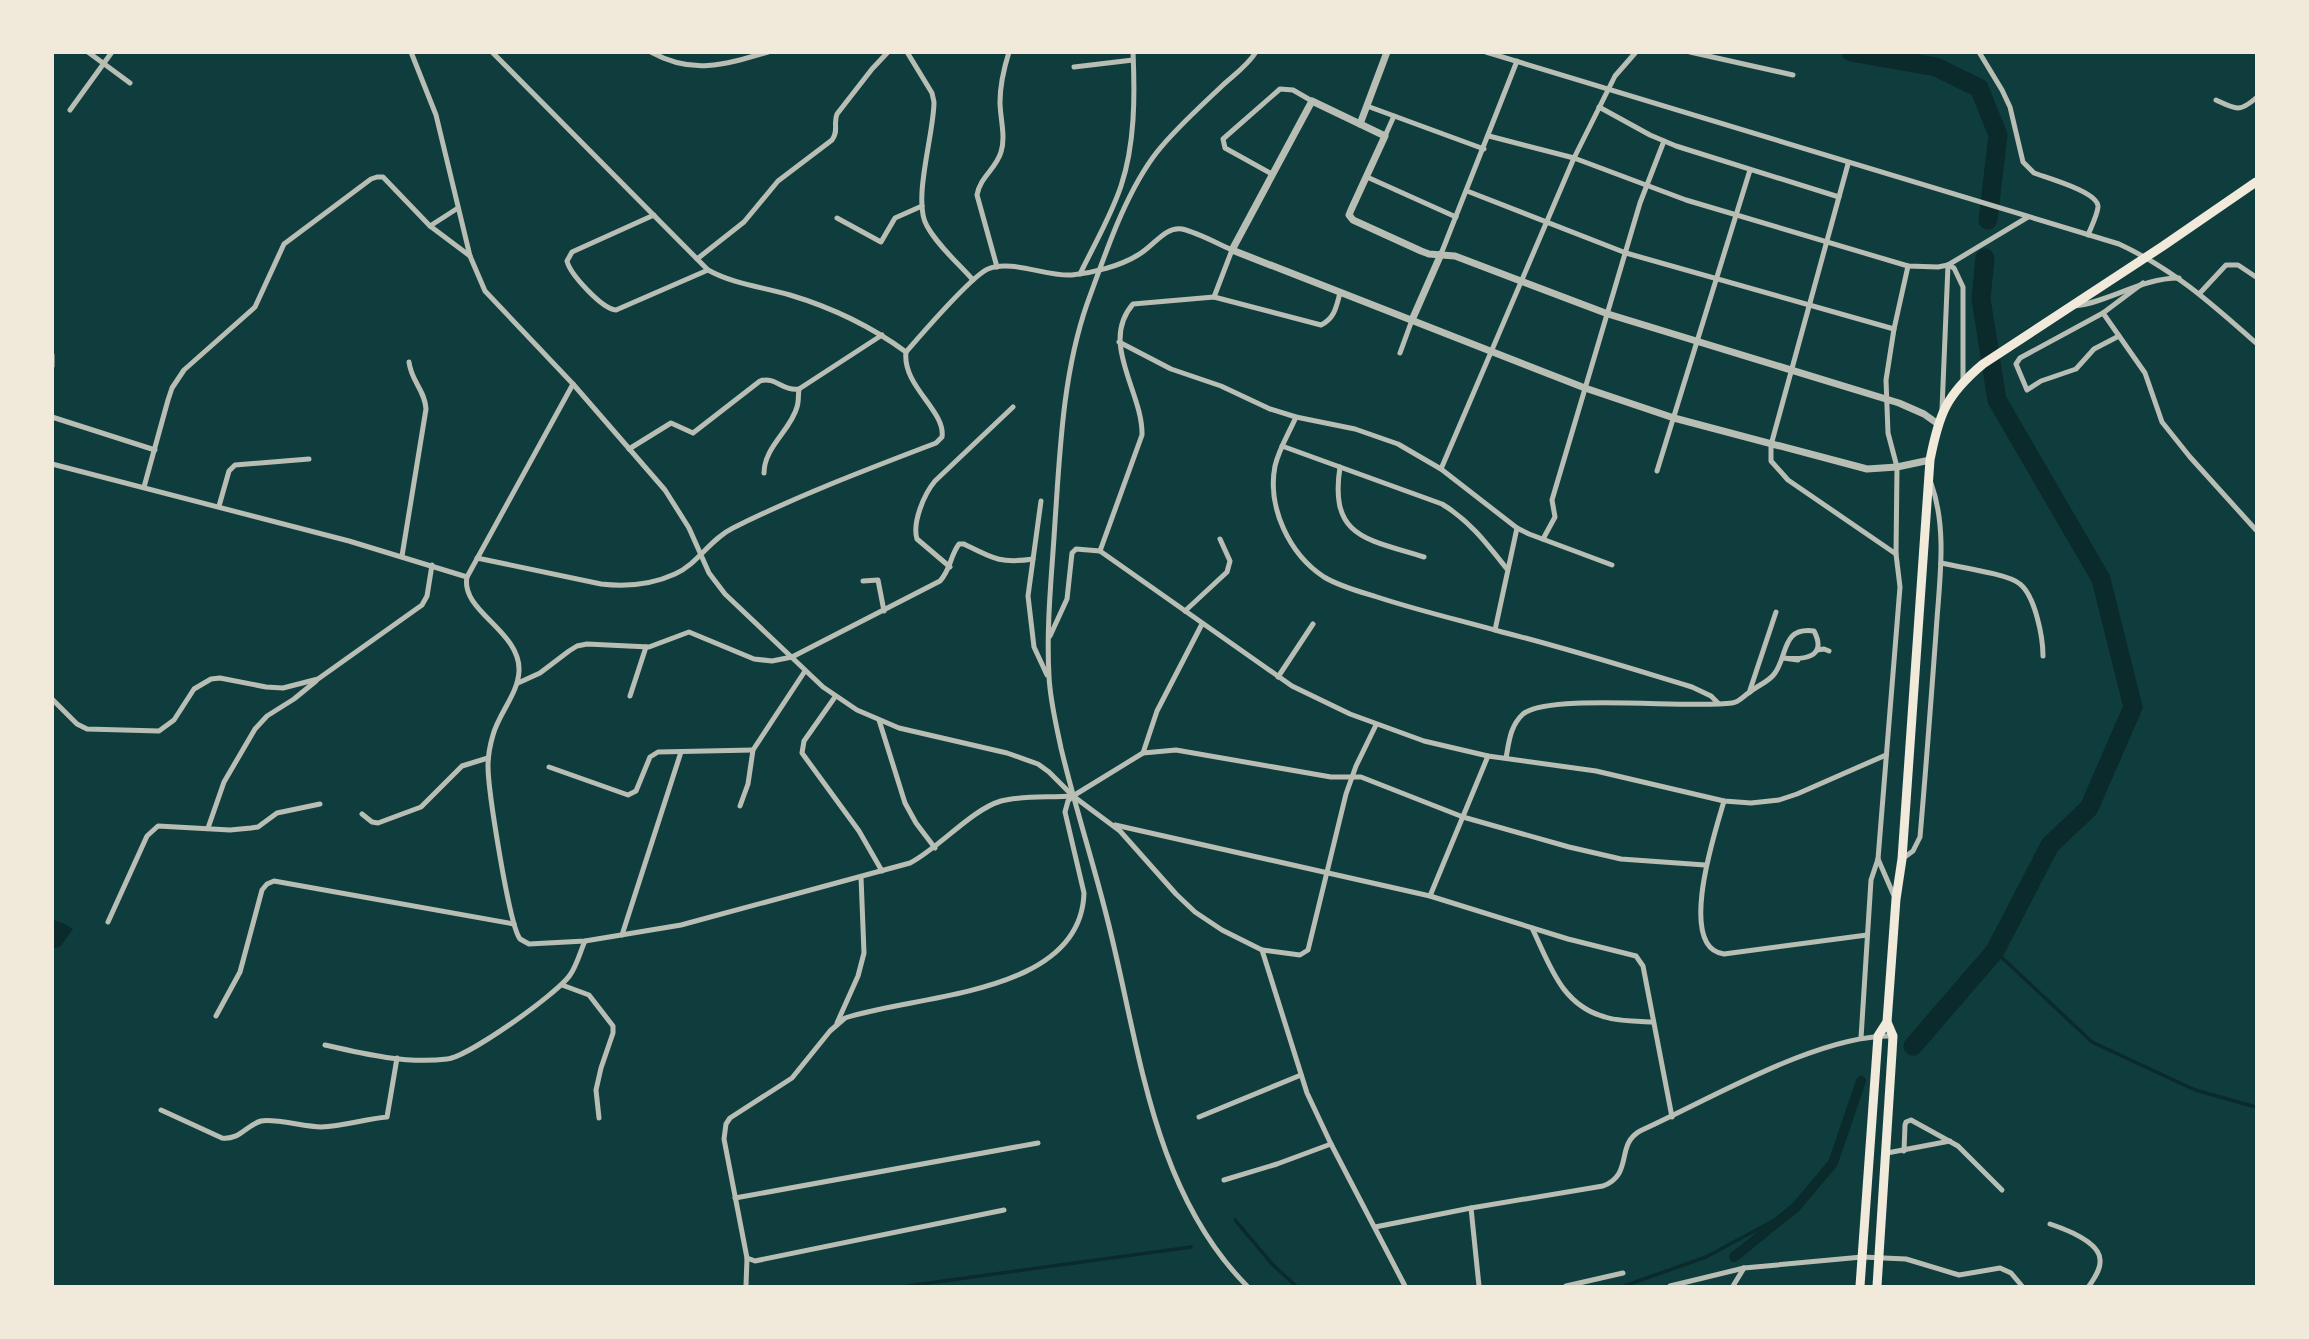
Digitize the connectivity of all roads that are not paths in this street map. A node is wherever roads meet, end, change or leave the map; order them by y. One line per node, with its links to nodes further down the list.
1 (88, 52): 20 (street)
2 (112, 52): 20 (street)
3 (411, 52): 47 (street)
4 (492, 52): 48 (street)
5 (650, 52): 6 (street)
6 (768, 52)
7 (888, 52): 61 (street)
8 (907, 52): 46 (street)
9 (1009, 52): 64 (street)
10 (1133, 52): 18 (street)
11 (1256, 52): 145 (street)
12 (1387, 52): 28 (street)
13 (1486, 52): 19 (street)
14 (1636, 52): 24 (street)
15 (1690, 52): 17 (street)
16 (1979, 52): 55 (street)
17 (1716, 55): 22 (street)
18 (1133, 60): 21 (street); 66 (street)
19 (1517, 61): 24 (street); 34 (street)
20 (103, 64): 23 (street); 30 (street)
21 (1074, 67)
22 (1793, 75)
23 (130, 83)
24 (1608, 89): 29 (street); 38 (street)
25 (2256, 98): 26 (street)
26 (2216, 100)
27 (1312, 101): 32 (street); 40 (street); 40 (street)
28 (1367, 106): 31 (street); 32 (street)
29 (1599, 107): 35 (street); 37 (street)
30 (70, 110)
31 (1394, 116): 33 (street); 36 (street)
32 (1360, 124): 33 (street)
33 (1385, 136): 41 (street)
34 (1489, 136): 36 (street); 37 (street)
35 (1664, 141): 39 (street); 43 (street)
36 (1484, 149): 44 (street)
37 (1574, 158): 43 (street); 53 (street)
38 (1848, 164): 45 (street); 51 (street)
39 (1750, 170): 45 (street); 49 (street)
40 (1272, 174): 57 (street)
41 (1367, 177): 50 (street); 59 (street)
42 (2256, 182): 77 (main road)
43 (1646, 185): 49 (street); 58 (street)
44 (1467, 191): 50 (street); 53 (street)
45 (1839, 197): 56 (street)
46 (922, 206): 52 (street); 70 (street)
47 (458, 208): 54 (street); 60 (street)
48 (654, 215): 61 (street); 65 (street)
49 (1736, 215): 56 (street); 69 (street)
50 (1456, 217): 59 (street)
51 (2028, 217): 55 (street); 62 (street)
52 (837, 218)
53 (1545, 223): 58 (street); 71 (street)
54 (430, 226): 60 (street); 108 (street)
55 (2088, 235): 68 (street)
56 (1827, 243): 63 (street); 76 (street)
57 (1231, 250): 66 (street); 73 (street); 75 (street)
58 (1626, 253): 69 (street); 79 (street)
59 (1441, 254): 71 (street); 80 (street)
60 (470, 256): 95 (street)
61 (697, 259): 65 (street)
62 (1948, 265): 63 (street); 94 (street); 100 (street)
63 (1908, 266): 81 (street)
64 (997, 267): 66 (street); 70 (street)
65 (708, 270): 82 (street)
66 (1080, 274)
67 (2256, 277): 74 (street)
68 (2180, 278): 72 (street); 74 (street)
69 (1717, 279): 76 (street); 85 (street)
70 (974, 280): 88 (street)
71 (1519, 281): 79 (street); 87 (street)
72 (2143, 283): 77 (street); 78 (street)
73 (1340, 293): 75 (street); 80 (street)
74 (2200, 293): 86 (street)
75 (1214, 297): 84 (street)
76 (1810, 304): 81 (street); 93 (street)
77 (2071, 307): 94 (main road)
78 (2103, 313): 83 (street); 83 (street)
79 (1608, 314): 85 (street); 96 (street)
80 (1412, 320): 87 (street); 89 (street)
81 (1894, 329): 98 (street)
82 (882, 335): 88 (street); 97 (street)
83 (2119, 335): 122 (street)
84 (1119, 342): 102 (street); 125 (street)
85 (1697, 342): 93 (street); 103 (street)
86 (2256, 343)
87 (1491, 351): 96 (street); 114 (street)
88 (906, 352): 126 (street)
89 (1400, 354)
90 (52, 355): 92 (street)
91 (409, 362): 128 (street)
92 (52, 366)
93 (1792, 370): 98 (street); 105 (street)
94 (1963, 381): 100 (main road)
95 (573, 384): 107 (street); 130 (street)
96 (1585, 388): 103 (street); 124 (street)
97 (799, 389): 107 (street); 116 (street)
98 (1886, 399): 104 (street); 113 (street)
99 (1013, 407): 135 (street)
100 (1942, 412): 104 (main road)
101 (52, 417): 108 (street)
102 (1296, 417): 106 (street); 114 (street)
103 (1674, 418): 105 (street); 115 (street)
104 (1938, 424): 110 (main road)
105 (1771, 445): 113 (street); 127 (street)
106 (1282, 446): 112 (street); 144 (street)
107 (629, 449): 126 (street)
108 (155, 450): 118 (street)
109 (309, 460): 120 (street)
110 (1930, 460): 113 (street); 117 (main road)
111 (52, 464): 118 (street)
112 (1340, 467): 129 (street); 136 (street)
113 (1897, 467): 127 (street)
114 (1441, 469): 121 (street)
115 (1657, 471)
116 (764, 473)
117 (1929, 478): 132 (street); 183 (main road)
118 (144, 487): 120 (street)
119 (1041, 501): 131 (street)
120 (219, 506): 128 (street)
121 (1517, 528): 124 (street); 136 (street)
122 (2256, 530)
123 (1220, 539): 140 (street)
124 (1543, 539): 134 (street)
125 (1100, 551): 140 (street); 145 (street)
126 (699, 553): 130 (street); 150 (street)
127 (1896, 554): 168 (street)
128 (402, 556): 133 (street)
129 (1424, 557)
130 (478, 558): 137 (street)
131 (1032, 559): 135 (street); 154 (street)
132 (1941, 563): 149 (street); 183 (street)
133 (432, 565): 137 (street); 155 (street)
134 (1612, 565)
135 (950, 567): 139 (street)
136 (1507, 569): 144 (street)
137 (467, 577): 156 (street)
138 (863, 581): 139 (street)
139 (884, 611): 150 (street)
140 (1185, 611): 142 (street)
141 (1776, 612): 157 (street)
142 (1202, 624): 153 (street); 166 (street)
143 (1313, 624): 153 (street)
144 (1495, 630): 161 (street)
145 (1049, 640): 154 (street)
146 (646, 647): 150 (street); 156 (street); 158 (street)
147 (1817, 650): 148 (street); 151 (street); 151 (street)
148 (1829, 651)
149 (2043, 656)
150 (792, 657): 152 (street)
151 (1783, 658): 157 (street)
152 (805, 671): 159 (street); 164 (street)
153 (1278, 677): 163 (street)
154 (1049, 678): 173 (street)
155 (318, 679): 160 (street); 180 (street)
156 (517, 684): 169 (street)
157 (1748, 692): 161 (street)
158 (630, 696)
159 (835, 696): 162 (street); 185 (street)
160 (52, 699)
161 (1718, 703): 170 (street)
162 (879, 720): 173 (street); 181 (street)
163 (1376, 724): 167 (street); 172 (street)
164 (753, 750): 165 (street); 176 (street)
165 (681, 751): 171 (street); 193 (street)
166 (1143, 753): 172 (street); 173 (street)
167 (1488, 755): 170 (street); 178 (street)
168 (1886, 755): 174 (street); 182 (street)
169 (488, 758): 177 (street); 191 (street)
170 (1506, 758): 174 (street)
171 (549, 767)
172 (1352, 777): 178 (street); 186 (street)
173 (1073, 796): 179 (street); 181 (street); 201 (street); 230 (street)
174 (1724, 801): 184 (street)
175 (320, 804): 180 (street)
176 (740, 806)
177 (362, 814)
178 (1462, 817): 184 (street); 188 (street)
179 (1112, 825): 186 (street); 196 (street)
180 (208, 828): 190 (street)
181 (934, 848): 185 (street)
182 (1878, 859): 189 (street); 194 (street)
183 (1902, 859): 189 (main road)
184 (1705, 865): 194 (street)
185 (882, 872): 187 (street)
186 (1325, 874): 188 (street); 196 (street)
187 (861, 877): 193 (street); 201 (street)
188 (1430, 896): 192 (street)
189 (1896, 899): 200 (main road)
190 (108, 922)
191 (514, 924): 195 (street); 198 (street)
192 (1532, 928): 199 (street); 199 (street)
193 (622, 935): 195 (street)
194 (1867, 935): 204 (street)
195 (585, 941): 197 (street)
196 (1262, 950): 207 (street)
197 (562, 985): 206 (street); 211 (street)
198 (216, 1016)
199 (1653, 1022): 210 (street)
200 (1886, 1022): 202 (main road); 203 (main road)
201 (837, 1023): 219 (street)
202 (1878, 1036): 203 (street); 204 (street); 224 (main road)
203 (1893, 1036): 216 (main road)
204 (1861, 1038): 210 (street)
205 (324, 1045): 206 (street)
206 (397, 1058): 208 (street)
207 (1301, 1075): 209 (street); 214 (street)
208 (161, 1110)
209 (1199, 1117)
210 (1672, 1117): 220 (street)
211 (599, 1118)
212 (1950, 1141): 215 (street); 215 (street); 218 (street)
213 (1038, 1143): 219 (street)
214 (1331, 1144): 217 (street); 223 (street)
215 (1904, 1151): 216 (street)
216 (1887, 1153): 225 (main road)
217 (1224, 1180)
218 (2002, 1190)
219 (735, 1198): 226 (street)
220 (1471, 1208): 223 (street); 232 (street)
221 (1004, 1210): 226 (street)
222 (2050, 1224): 239 (street)
223 (1375, 1227): 231 (street)
224 (1862, 1256): 225 (street); 227 (street); 236 (main road)
225 (1880, 1257): 237 (main road); 238 (street)
226 (747, 1258): 229 (street)
227 (1744, 1268): 234 (street); 235 (street)
228 (1623, 1273): 233 (street)
229 (746, 1286)
230 (1247, 1286)
231 (1405, 1286)
232 (1479, 1286)
233 (1566, 1286)
234 (1670, 1286)
235 (1733, 1286)
236 (1860, 1286)
237 (1877, 1286)
238 (2022, 1286)
239 (2089, 1286)

